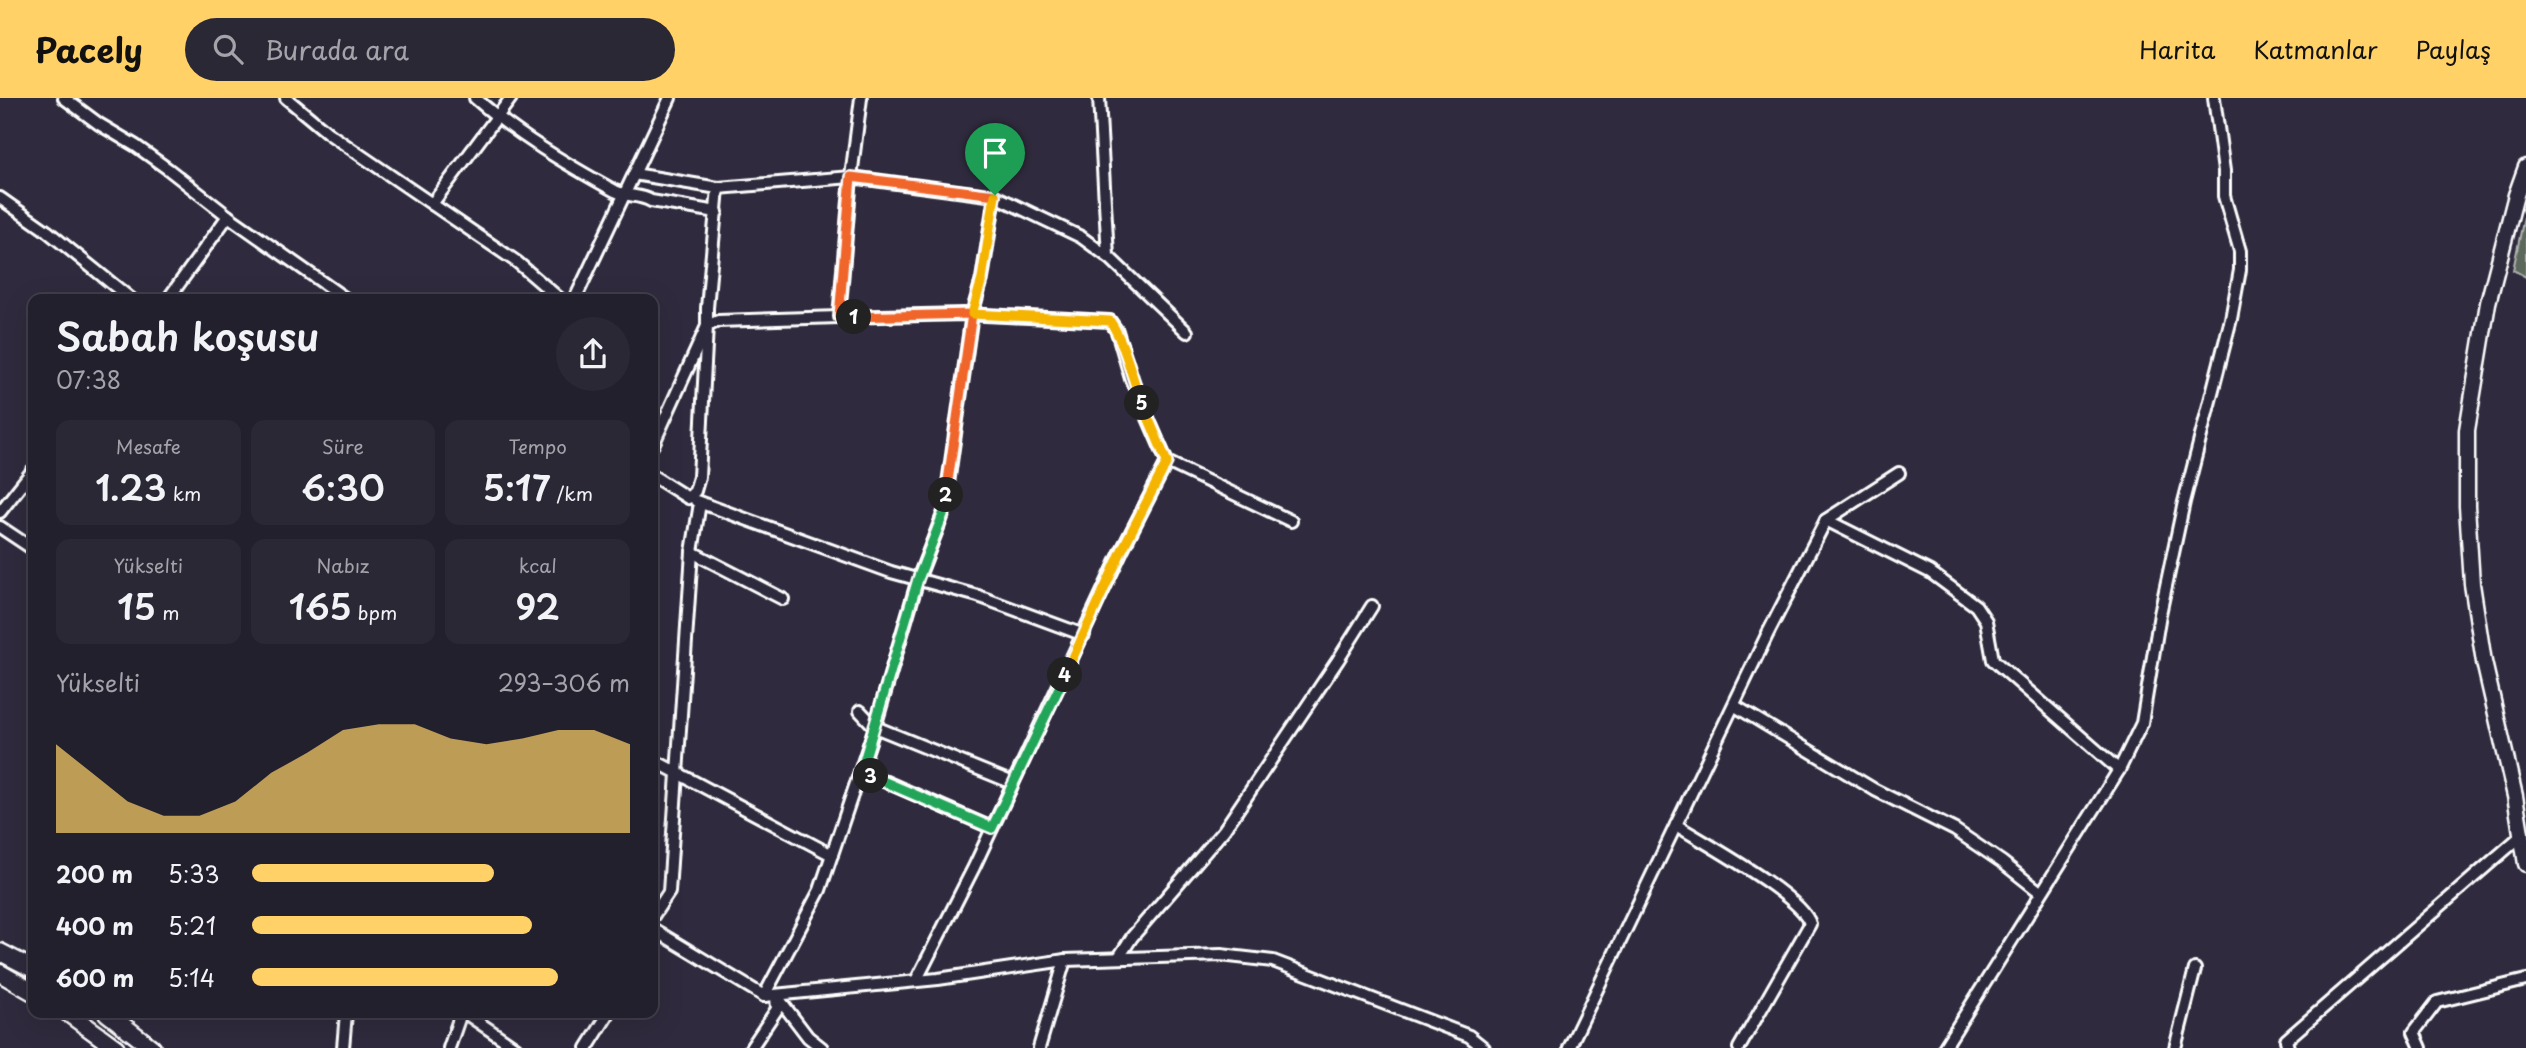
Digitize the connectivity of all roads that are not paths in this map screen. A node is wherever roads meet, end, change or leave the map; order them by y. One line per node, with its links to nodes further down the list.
1 (64, 98): 19 (street)
2 (286, 98): 17 (street)
3 (475, 98): 9 (street)
4 (511, 98): 9 (street)
5 (670, 98): 11 (street)
6 (861, 98): 12 (street)
7 (1099, 98): 20 (street)
8 (2214, 98): 51 (street)
9 (496, 117): 15 (street); 17 (street)
10 (2526, 167): 57 (street)
11 (634, 174): 13 (street); 15 (street)
12 (851, 177): 13 (street); 14 (street); 27 (street)
13 (718, 188): 18 (street)
14 (995, 195): 20 (street); 26 (street)
15 (624, 196): 18 (street); 25 (street)
16 (0, 198): 21 (street)
17 (432, 204): 24 (street)
18 (717, 212): 28 (street)
19 (228, 216): 22 (street); 23 (street)
20 (1108, 256): 29 (street)
21 (125, 294)
22 (172, 294)
23 (339, 294)
24 (554, 294)
25 (577, 294)
26 (972, 314): 27 (street); 31 (street); 43 (street)
27 (839, 317): 28 (street)
28 (707, 326): 30 (street); 35 (street)
29 (1187, 332)
30 (658, 434)
31 (1167, 462): 39 (street); 46 (street)
32 (1899, 473): 38 (street)
33 (28, 476): 37 (street)
34 (658, 479): 35 (street)
35 (688, 498): 36 (street)
36 (700, 503): 42 (street); 43 (street)
37 (0, 512)
38 (1826, 520): 47 (street); 51 (street)
39 (1291, 521)
40 (0, 527): 41 (street)
41 (28, 546)
42 (692, 552): 44 (street); 53 (street)
43 (918, 579): 46 (street); 49 (street)
44 (783, 599)
45 (1372, 606): 64 (street)
46 (1084, 635): 54 (street)
47 (1735, 706): 55 (street); 60 (street)
48 (860, 711): 49 (street)
49 (875, 727): 52 (street); 54 (street)
50 (658, 762): 53 (street)
51 (2119, 770): 60 (street)
52 (861, 771): 56 (street); 58 (street)
53 (677, 772): 58 (street); 61 (street)
54 (1013, 783): 56 (street)
55 (1676, 825): 89 (street); 90 (street)
56 (992, 828): 70 (street)
57 (2521, 836): 59 (street); 93 (street)
58 (832, 855): 72 (street)
59 (2526, 864)
60 (2040, 892): 91 (street)
61 (658, 909)
62 (658, 932): 72 (street)
63 (0, 952): 66 (main road)
64 (1119, 957): 65 (street); 88 (street)
65 (1065, 960): 70 (street); 87 (street)
66 (28, 967)
67 (2195, 969): 92 (street)
68 (0, 973): 71 (main road)
69 (2526, 980): 94 (street)
70 (916, 981): 72 (street)
71 (28, 989)
72 (770, 995): 85 (street); 86 (street)
73 (75, 1018): 79 (main road)
74 (113, 1018): 80 (main road)
75 (346, 1018): 81 (street)
76 (461, 1018): 82 (street)
77 (471, 1018): 83 (street)
78 (606, 1018): 84 (street)
79 (116, 1048)
80 (152, 1048)
81 (343, 1048)
82 (449, 1048)
83 (516, 1048)
84 (587, 1048)
85 (751, 1048)
86 (822, 1048)
87 (1039, 1048)
88 (1484, 1048)
89 (1569, 1048)
90 (1739, 1048)
91 (1944, 1048)
92 (2175, 1048)
93 (2288, 1048)
94 (2421, 1048)

